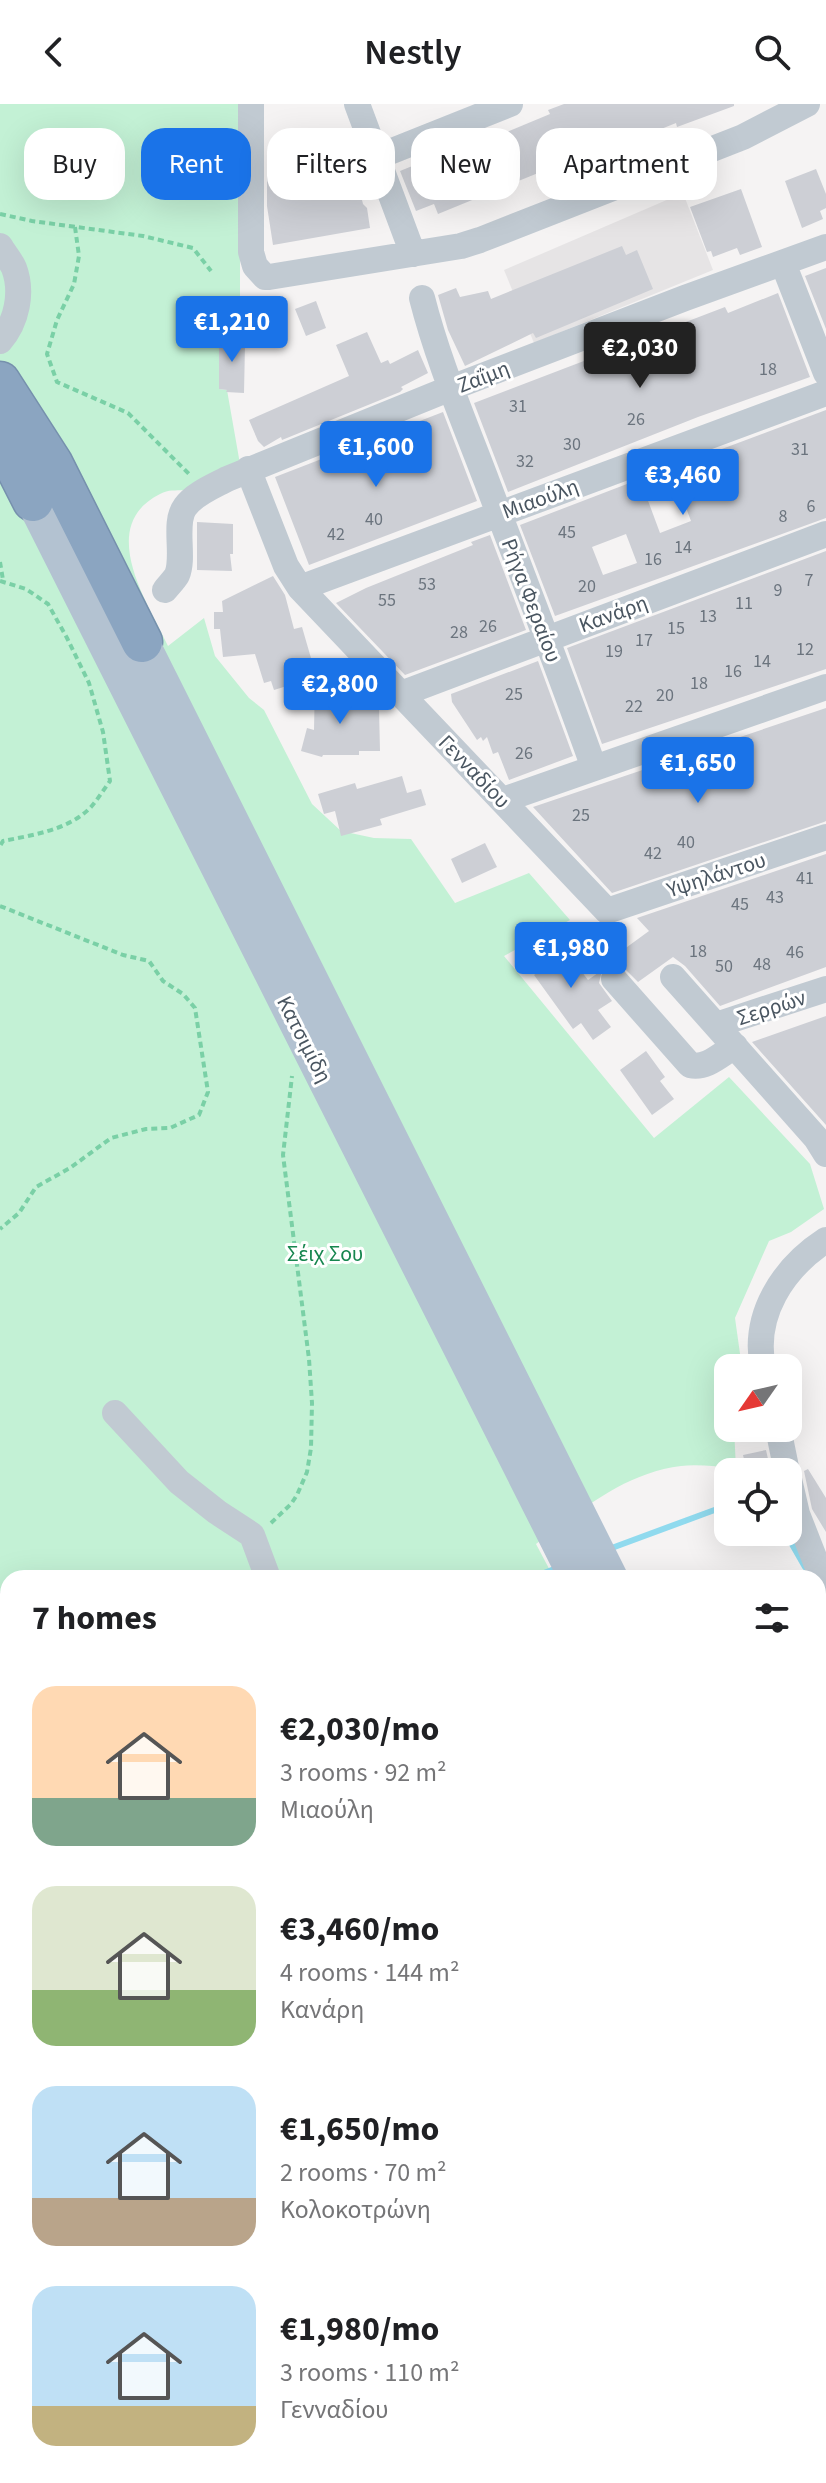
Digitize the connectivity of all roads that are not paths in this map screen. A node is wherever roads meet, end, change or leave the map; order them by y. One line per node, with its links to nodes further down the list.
1 (251, 104): 10 (street)
2 (357, 104): 5 (street)
3 (510, 104): 6 (street)
4 (807, 104): 10 (street)
5 (366, 128)
6 (395, 150)
7 (393, 200): 10 (street)
8 (0, 246): 13 (street)
9 (826, 247): 11 (street, Ζαΐμη)
10 (413, 254)
11 (783, 263): 14 (street); 16 (street, Ζαΐμη)
12 (422, 298): 16 (street, Ρήγα Φεραίου)
13 (1, 345): 20 (highway)
14 (826, 373)
15 (0, 382): 20 (highway)
16 (451, 388): 21 (street, Ζαΐμη); 23 (street, Ρήγα Φεραίου)
17 (826, 393): 23 (street, Μιαούλη)
18 (0, 436): 22 (highway)
19 (0, 460): 22 (highway)
20 (52, 463): 28 (highway)
21 (248, 469): 25 (street, Γενναδίου); 26 (street, Ζαΐμη)
22 (33, 501): 45 (main road, Κατσιμίδη)
23 (499, 513): 25 (street, Μιαούλη); 27 (street, Ρήγα Φεραίου)
24 (826, 534): 27 (street, Κανάρη)
25 (300, 588): 30 (street, Γενναδίου)
26 (165, 590)
27 (547, 638): 30 (street, Κανάρη); 31 (street, Ρήγα Φεραίου)
28 (142, 642): 45 (main road, Κατσιμίδη)
29 (826, 687): 31 (street)
30 (401, 694): 32 (street, Γενναδίου)
31 (594, 768): 32 (street)
32 (503, 800): 34 (street, Γενναδίου)
33 (826, 837): 34 (street, Υψηλάντου)
34 (607, 911)
35 (673, 977): 38 (street)
36 (614, 979): 39 (street)
37 (826, 989): 38 (street, Σερρών)
38 (716, 1025): 39 (street)
39 (735, 1046): 40 (street)
40 (826, 1154)
41 (826, 1240): 42 (street)
42 (762, 1354)
43 (115, 1413): 46 (street)
44 (802, 1527): 48 (street)
45 (570, 1532): 47 (main road, Κατσιμίδη)
46 (265, 1570)
47 (589, 1570)
48 (819, 1570)

